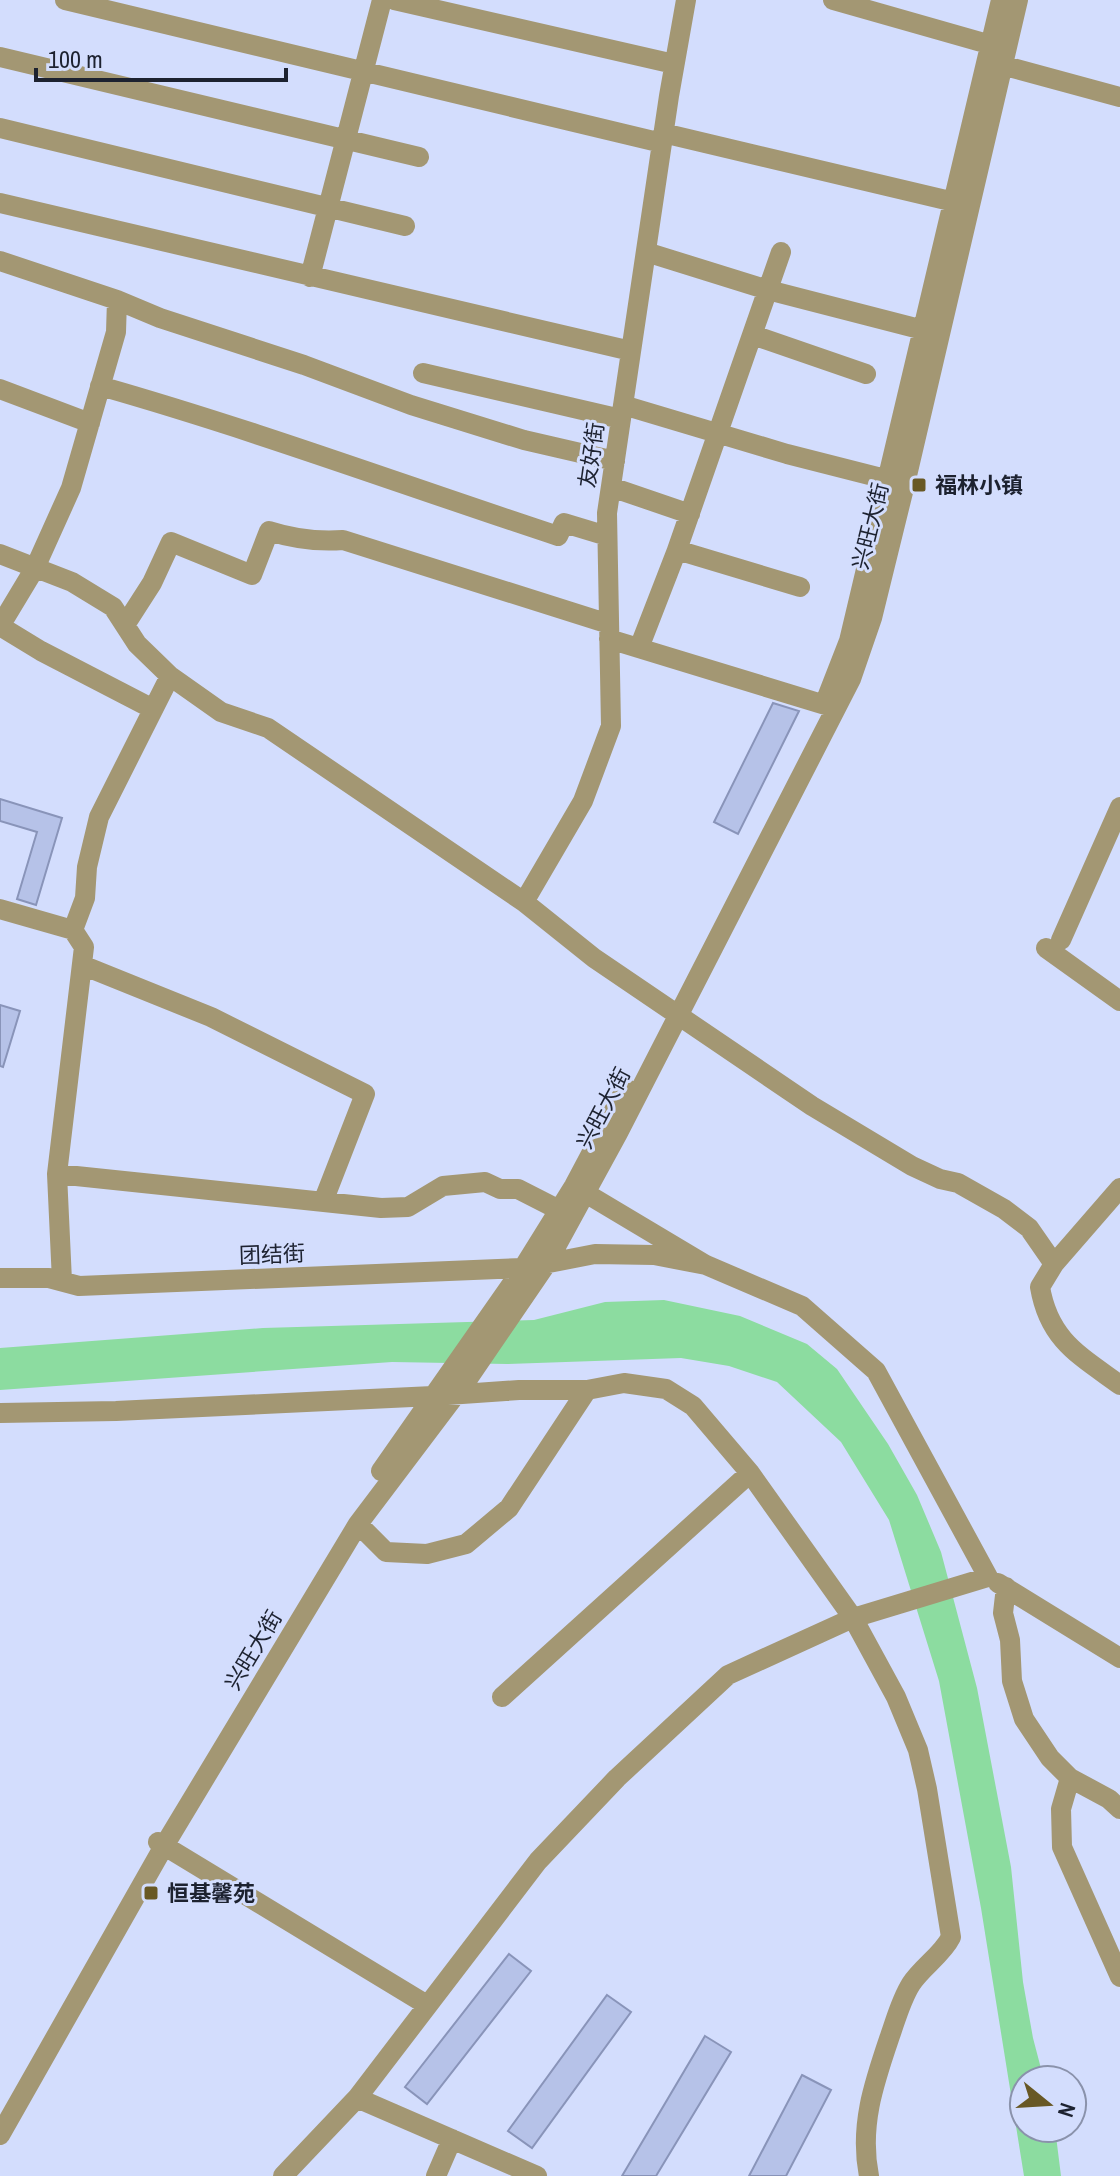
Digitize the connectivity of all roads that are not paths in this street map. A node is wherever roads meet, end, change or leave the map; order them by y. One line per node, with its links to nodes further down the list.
1 (65, 0): 11 (street)
2 (382, 0): 11 (street)
3 (394, 0): 10 (street)
4 (686, 0): 10 (street, 友好街)
5 (833, 0): 8 (street)
6 (1001, 0): 8 (street, 兴旺大街)
7 (1018, 0): 8 (street, 兴旺大街)
8 (997, 55): 12 (street); 18 (street, 兴旺大街)
9 (0, 57): 15 (street)
10 (674, 64): 14 (street, 友好街)
11 (363, 72): 14 (street); 15 (street)
12 (1120, 97)
13 (0, 128): 19 (street)
14 (663, 138): 18 (street); 21 (street, 友好街)
15 (346, 140): 16 (street); 19 (street)
16 (419, 157)
17 (0, 203): 24 (street)
18 (962, 204): 27 (street, 兴旺大街)
19 (328, 208): 20 (street); 24 (street)
20 (405, 226)
21 (646, 252): 25 (street); 29 (street, 友好街)
22 (781, 252): 25 (street)
23 (0, 261): 26 (street)
24 (310, 277): 29 (street)
25 (768, 290): 27 (street); 28 (street)
26 (117, 300): 32 (street); 37 (street)
27 (932, 332): 38 (street, 兴旺大街)
28 (753, 335): 31 (street); 36 (street)
29 (631, 351): 34 (street, 友好街)
30 (423, 373): 34 (street)
31 (866, 374)
32 (100, 386): 35 (street); 41 (street)
33 (0, 389): 35 (street)
34 (622, 412): 36 (street); 37 (street, 友好街)
35 (90, 423): 44 (street)
36 (718, 435): 38 (street); 40 (street)
37 (615, 461): 39 (street, 友好街)
38 (896, 482): 51 (street, 兴旺大街)
39 (611, 487): 40 (street); 41 (street, 友好街)
40 (690, 514): 42 (street)
41 (607, 536): 48 (street, 友好街)
42 (677, 550): 45 (street); 49 (street)
43 (0, 554): 44 (street)
44 (35, 568): 46 (street); 47 (street)
45 (800, 587)
46 (125, 625): 48 (street); 50 (street)
47 (0, 626): 52 (street)
48 (609, 632): 49 (street); 54 (street, 友好街)
49 (639, 648): 51 (street)
50 (170, 676): 52 (street); 54 (street)
51 (830, 706): 59 (street, 兴旺大街)
52 (153, 709): 56 (street)
53 (1120, 807): 58 (street)
54 (524, 902): 59 (street)
55 (0, 909): 56 (street)
56 (73, 930): 57 (street)
57 (82, 965): 60 (street); 63 (street)
58 (1120, 1001)
59 (673, 1012): 62 (street, 兴旺大街); 65 (street)
60 (57, 1174): 63 (street); 69 (street)
61 (1120, 1188): 65 (street)
62 (580, 1190): 64 (street, 兴旺大街); 66 (street)
63 (323, 1202): 64 (street)
64 (566, 1213): 67 (street, 兴旺大街)
65 (1054, 1264): 71 (street)
66 (706, 1265): 67 (street, 团结街); 77 (street)
67 (530, 1273): 69 (street, 团结街); 70 (street, 兴旺大街); 70 (street, 兴旺大街)
68 (0, 1278): 69 (street, 团结街)
69 (62, 1281)
70 (458, 1382): 72 (street); 73 (street); 76 (street, 兴旺大街)
71 (1120, 1385)
72 (587, 1390): 75 (street); 76 (street)
73 (433, 1396): 74 (street); 84 (street, 兴旺大街)
74 (0, 1413)
75 (750, 1473): 79 (street); 81 (street)
76 (358, 1524): 84 (street, 兴旺大街)
77 (988, 1577): 78 (street); 79 (street)
78 (1006, 1587): 80 (street); 82 (street)
79 (853, 1618): 86 (street); 94 (street)
80 (1120, 1658)
81 (502, 1697)
82 (1070, 1778): 83 (street); 85 (street)
83 (1120, 1809)
84 (161, 1844): 86 (street); 88 (street, 兴旺大街); 89 (street, 兴旺大街)
85 (1120, 1977)
86 (427, 2005): 87 (street)
87 (357, 2098): 90 (street); 91 (street)
88 (0, 2120)
89 (0, 2135)
90 (452, 2139): 92 (street); 93 (street)
91 (283, 2176)
92 (436, 2176)
93 (537, 2176)
94 (869, 2176)

